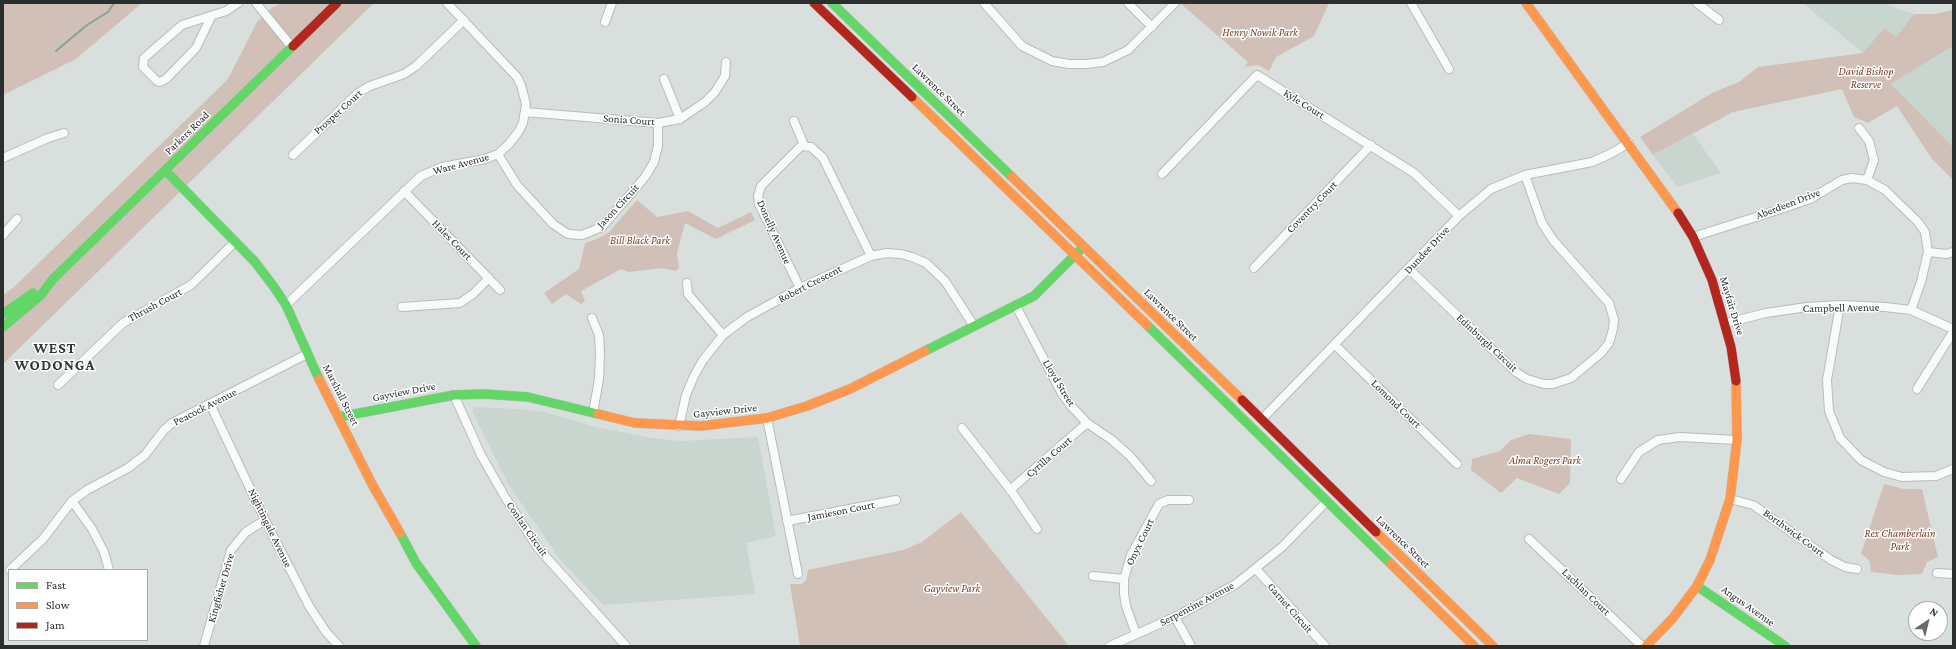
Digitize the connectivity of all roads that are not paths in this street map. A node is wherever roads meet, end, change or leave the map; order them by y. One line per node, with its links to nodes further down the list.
1 (238, 3): 14 (street)
2 (256, 3): 19 (street)
3 (337, 3): 19 (main road, Parkers Road)
4 (447, 3): 15 (street, Ware Avenue)
5 (612, 3): 17 (street)
6 (814, 3): 49 (main road)
7 (832, 3): 45 (main road, Lawrence Street)
8 (984, 3): 18 (street)
9 (1128, 3): 18 (street)
10 (1176, 3): 18 (street)
11 (1410, 3): 21 (street)
12 (1526, 3): 29 (main road, Mayfair Drive)
13 (1696, 3): 16 (street)
14 (211, 16): 14 (street)
15 (464, 20): 23 (street, Ware Avenue); 33 (street, Prosper Court)
16 (1719, 20)
17 (605, 22)
18 (1152, 27)
19 (292, 47): 35 (main road, Parkers Road)
20 (726, 62): 24 (street, Sonia Court)
21 (1449, 69)
22 (664, 79): 24 (street)
23 (525, 112): 26 (street, Sonia Court); 32 (street, Ware Avenue)
24 (680, 119): 26 (street, Sonia Court)
25 (794, 121): 30 (street)
26 (658, 123): 32 (street, Jason Circuit)
27 (1860, 128): 38 (street)
28 (64, 133): 34 (street)
29 (1629, 143): 37 (street, Dundee Drive); 43 (main road, Mayfair Drive)
30 (804, 145): 48 (street); 55 (street, Donelly Avenue)
31 (1371, 145): 36 (street, Kyle Court); 40 (street, Kyle Court); 50 (street, Coventry Court)
32 (498, 154): 39 (street, Ware Avenue)
33 (293, 155)
34 (3, 158)
35 (165, 170): 44 (main road, Marshall Street); 53 (main road, Parkers Road)
36 (1162, 174)
37 (1525, 175): 40 (street, Dundee Drive); 51 (street, Edinburgh Circuit)
38 (1867, 180): 43 (street, Aberdeen Drive); 46 (street, Aberdeen Drive)
39 (404, 191): 52 (street, Hales Court); 57 (street, Ware Avenue)
40 (1459, 216): 51 (street, Dundee Drive)
41 (17, 219): 42 (street)
42 (3, 235)
43 (1693, 237): 64 (main road, Mayfair Drive)
44 (235, 242): 57 (main road, Marshall Street); 71 (street, Thrush Court)
45 (1083, 247): 49 (main road, Gayview Drive); 78 (main road, Lawrence Street)
46 (1928, 252): 47 (street); 61 (street, Aberdeen Drive)
47 (1953, 252)
48 (871, 256): 55 (street, Robert Crescent); 65 (street, Robert Crescent)
49 (1075, 256): 59 (main road, Gayview Drive); 82 (main road)
50 (1254, 268)
51 (1409, 269): 69 (street, Dundee Drive)
52 (489, 278): 56 (street, Hales Court); 60 (street)
53 (53, 279): 62 (main road, Parkers Road); 66 (main road, Parkers Road)
54 (687, 284): 68 (street)
55 (800, 288): 68 (street, Robert Crescent)
56 (500, 290)
57 (286, 305): 70 (main road, Marshall Street)
58 (1840, 305): 61 (street, Campbell Avenue); 64 (street, Campbell Avenue); 85 (street)
59 (1016, 306): 65 (main road, Gayview Drive); 79 (street, Lloyd Street)
60 (402, 307)
61 (1911, 310): 67 (street, Campbell Avenue)
62 (3, 314)
63 (592, 318): 75 (street)
64 (1726, 323): 83 (main road, Mayfair Drive)
65 (974, 326): 77 (main road, Gayview Drive)
66 (3, 327)
67 (1953, 330): 72 (street)
68 (723, 335): 80 (street, Robert Crescent)
69 (1335, 345): 78 (street, Dundee Drive); 84 (street, Lomond Court)
70 (307, 354): 74 (street, Peacock Avenue); 76 (main road, Marshall Street)
71 (58, 385)
72 (1917, 389)
73 (454, 395): 75 (main road, Gayview Drive); 76 (main road, Gayview Drive); 115 (street, Conlan Circuit)
74 (210, 404): 93 (street, Peacock Avenue); 95 (street, Nightingale Avenue)
75 (593, 413): 80 (main road, Gayview Drive)
76 (339, 418): 114 (main road, Marshall Street)
77 (766, 418): 80 (main road, Gayview Drive); 96 (street)
78 (1262, 419): 82 (main road); 89 (main road, Lawrence Street)
79 (1087, 423): 87 (street, Lloyd Street); 88 (street, Cyrilla Court)
80 (679, 426)
81 (962, 428): 88 (street)
82 (1252, 428): 94 (main road)
83 (1737, 440): 86 (street); 90 (main road, Mayfair Drive)
84 (1457, 464)
85 (1953, 469)
86 (1621, 479)
87 (1151, 481)
88 (1010, 490): 97 (street)
89 (1335, 492): 94 (main road); 120 (main road, Lawrence Street)
90 (1730, 499): 102 (street, Borthwick Court); 108 (main road, Mayfair Drive)
91 (896, 500): 96 (street, Jamieson Court)
92 (1189, 500): 107 (street, Onyx Court)
93 (72, 501): 99 (street, Peacock Avenue); 100 (street)
94 (1327, 501): 101 (street, Serpentine Avenue); 119 (main road)
95 (265, 520): 112 (street, Kingfisher Drive); 113 (street, Nightingale Avenue)
96 (787, 521): 104 (street)
97 (1037, 528)
98 (1529, 539): 121 (street, Lachlan Court)
99 (11, 569)
100 (110, 569)
101 (1256, 569): 109 (street, Serpentine Avenue); 118 (street, Garnet Circuit)
102 (1857, 569)
103 (1937, 573): 105 (street)
104 (798, 574)
105 (1953, 574)
106 (1093, 576): 107 (street)
107 (1124, 579): 110 (street, Onyx Court)
108 (1697, 586): 111 (main road, Angus Avenue); 122 (main road, Mayfair Drive)
109 (1175, 617): 110 (street, Serpentine Avenue); 117 (street)
110 (1136, 634): 116 (street, Serpentine Avenue)
111 (1781, 645)
112 (204, 646)
113 (339, 646)
114 (476, 646)
115 (626, 646)
116 (1110, 646)
117 (1191, 646)
118 (1325, 646)
119 (1474, 646)
120 (1492, 646)
121 (1642, 646)
122 (1646, 646)

